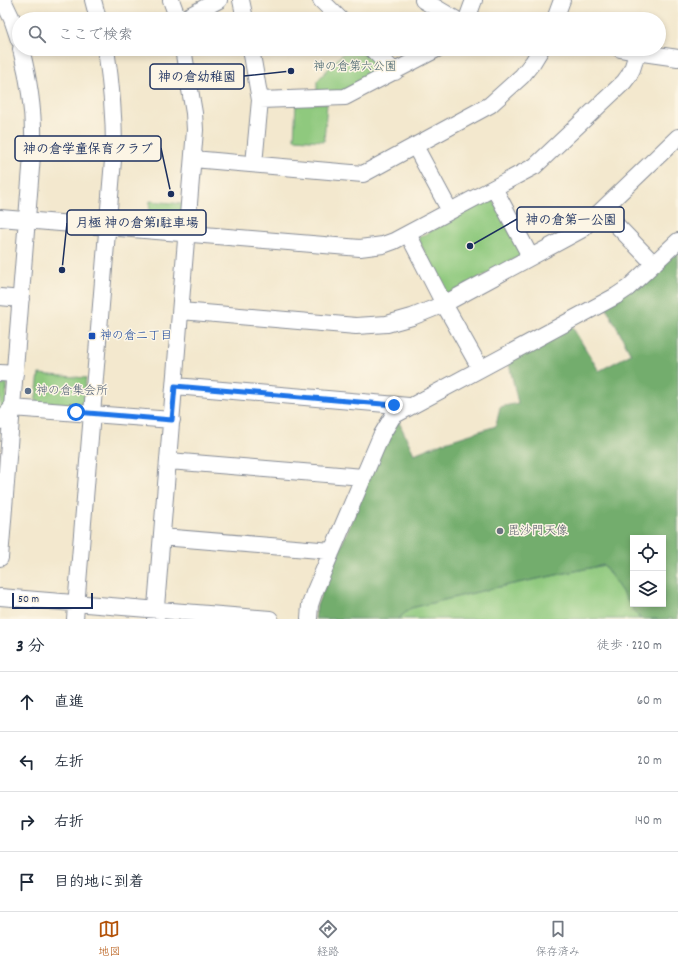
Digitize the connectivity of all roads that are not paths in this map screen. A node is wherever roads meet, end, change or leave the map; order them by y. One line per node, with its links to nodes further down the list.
1 (3, 0): 18 (street)
2 (93, 0): 10 (street)
3 (171, 0): 11 (street)
4 (219, 0): 12 (street)
5 (241, 0): 13 (street)
6 (321, 0): 14 (street)
7 (423, 0): 15 (street)
8 (474, 0): 16 (street)
9 (562, 0): 17 (street)
10 (96, 12)
11 (175, 12)
12 (196, 12)
13 (244, 12)
14 (333, 12)
15 (443, 12)
16 (470, 12)
17 (558, 12)
18 (12, 19)
19 (23, 56): 39 (street)
20 (107, 56): 40 (street)
21 (185, 56): 33 (street)
22 (252, 56): 30 (street)
23 (379, 56): 29 (street)
24 (424, 56): 29 (street)
25 (537, 56): 32 (street)
26 (635, 56): 35 (street)
27 (664, 56): 28 (street)
28 (678, 58)
29 (395, 72): 30 (street)
30 (260, 100): 34 (street)
31 (678, 137): 36 (street)
32 (415, 146): 34 (street); 37 (street)
33 (193, 160): 34 (street); 41 (street)
34 (254, 164)
35 (494, 188): 37 (street); 44 (street)
36 (602, 210): 44 (street); 45 (street)
37 (450, 211): 42 (street)
38 (0, 218): 39 (street)
39 (27, 221): 40 (street); 47 (street)
40 (107, 228): 41 (street); 55 (street)
41 (187, 234): 42 (street); 49 (street)
42 (408, 234): 48 (street)
43 (678, 241): 45 (street)
44 (530, 256): 48 (street)
45 (654, 264): 50 (street)
46 (0, 297): 47 (street)
47 (21, 299): 51 (street)
48 (444, 304): 49 (street); 50 (street)
49 (181, 311): 52 (street)
50 (480, 368): 53 (street)
51 (8, 373): 54 (street)
52 (175, 386): 53 (street); 56 (street)
53 (409, 406): 59 (street)
54 (12, 408): 55 (street); 57 (street); 62 (street)
55 (92, 414): 56 (street); 64 (street)
56 (172, 420): 58 (street)
57 (0, 421)
58 (169, 461): 59 (street); 60 (street)
59 (363, 477): 61 (street)
60 (162, 537): 61 (street); 65 (street)
61 (332, 551): 67 (street)
62 (0, 558)
63 (0, 597): 64 (street)
64 (76, 611): 65 (street)
65 (156, 614): 66 (street)
66 (270, 619)
67 (309, 619)

